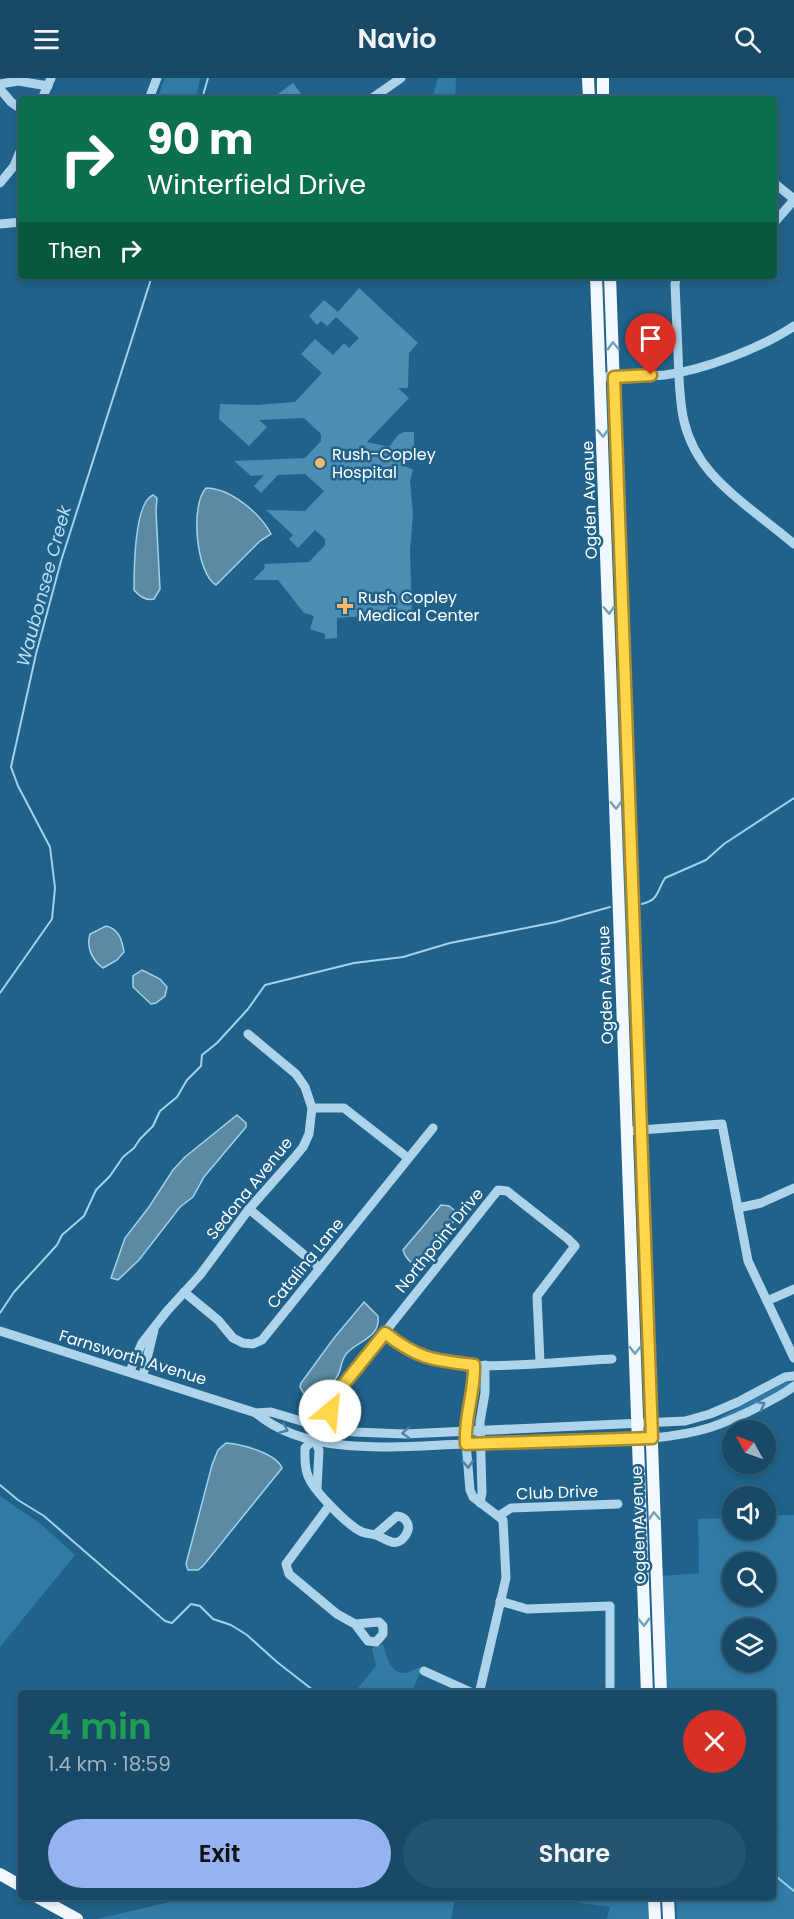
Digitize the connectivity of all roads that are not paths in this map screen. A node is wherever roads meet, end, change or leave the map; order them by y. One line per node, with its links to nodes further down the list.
1 (157, 78): 9 (street)
2 (400, 78): 10 (street)
3 (588, 78): 11 (main road)
4 (603, 78): 12 (main road)
5 (49, 82): 6 (street); 8 (street)
6 (0, 84)
7 (0, 89): 13 (street)
8 (43, 96)
9 (150, 96)
10 (375, 96)
11 (589, 96)
12 (603, 96)
13 (18, 107)
14 (18, 156): 15 (street)
15 (0, 183)
16 (777, 185): 17 (street)
17 (794, 199): 18 (street)
18 (777, 219)
19 (18, 222): 20 (street)
20 (0, 224)
21 (597, 279): 26 (main road, Ogden Avenue)
22 (610, 279): 27 (main road, Ogden Avenue, one-way to 22)
23 (676, 279): 25 (street)
24 (794, 326): 25 (street)
25 (678, 372): 27 (street); 28 (street)
26 (600, 377): 27 (street); 33 (main road, Ogden Avenue, one-way to 33)
27 (614, 377): 32 (main road, Ogden Avenue)
28 (794, 544)
29 (248, 1034): 30 (street)
30 (312, 1108): 34 (street); 37 (street, Sedona Avenue)
31 (433, 1128): 34 (street, Catalina Lane)
32 (641, 1130): 33 (street); 36 (street); 57 (main road, Ogden Avenue)
33 (627, 1131): 56 (main road, Ogden Avenue, one-way to 56)
34 (408, 1158): 38 (street, Catalina Lane)
35 (794, 1188): 36 (street)
36 (738, 1208): 41 (street)
37 (249, 1209): 38 (street); 40 (street, Sedona Avenue)
38 (320, 1268): 40 (street, Catalina Lane)
39 (794, 1289): 41 (street)
40 (184, 1292): 43 (street, Sedona Avenue)
41 (767, 1301): 45 (street)
42 (0, 1330): 50 (street, Farnsworth Avenue)
43 (154, 1330): 50 (street, Sedona Avenue); 51 (street, Sedona Avenue)
44 (385, 1333): 47 (street, Northpoint Drive); 48 (street); 54 (street, Northpoint Drive)
45 (794, 1358)
46 (612, 1359): 47 (street)
47 (540, 1362): 49 (street)
48 (474, 1365): 49 (street); 60 (street)
49 (484, 1365): 61 (street)
50 (130, 1371): 51 (street, Farnsworth Avenue)
51 (143, 1375): 55 (street, Farnsworth Avenue)
52 (794, 1376): 57 (street)
53 (794, 1386): 63 (street, one-way to 53)
54 (331, 1400): 58 (street, Northpoint Drive); 59 (street)
55 (256, 1413): 58 (street, Farnsworth Avenue); 64 (street, Farnsworth Avenue, one-way to 64)
56 (637, 1424): 57 (street); 61 (street, Farnsworth Avenue); 62 (main road, Ogden Avenue)
57 (651, 1424): 63 (main road, Ogden Avenue)
58 (314, 1425): 59 (street, Farnsworth Avenue); 64 (street)
59 (346, 1431): 60 (street, Farnsworth Avenue, one-way to 59)
60 (465, 1431): 61 (street, Farnsworth Avenue); 65 (street)
61 (480, 1431): 66 (street)
62 (637, 1438): 63 (street); 66 (street, Farnsworth Avenue); 78 (main road, Ogden Avenue, one-way to 78)
63 (652, 1438): 79 (main road, Ogden Avenue, one-way to 63)
64 (314, 1439): 65 (street, Farnsworth Avenue); 69 (street)
65 (466, 1444): 66 (street, Farnsworth Avenue); 67 (street, one-way to 67)
66 (480, 1444): 67 (street)
67 (480, 1503): 70 (street)
68 (618, 1504): 70 (street, Club Drive)
69 (329, 1506): 71 (street); 73 (street)
70 (500, 1515): 72 (street)
71 (375, 1535)
72 (500, 1600): 76 (street); 77 (street)
73 (355, 1624)
74 (424, 1671): 75 (street)
75 (468, 1690)
76 (478, 1690)
77 (610, 1690)
78 (647, 1690)
79 (661, 1690)
80 (0, 1874): 81 (main road)
81 (18, 1884)
82 (43, 1900): 85 (main road)
83 (654, 1900): 86 (main road)
84 (668, 1900): 87 (main road)
85 (77, 1919)
86 (655, 1919)
87 (669, 1919)

